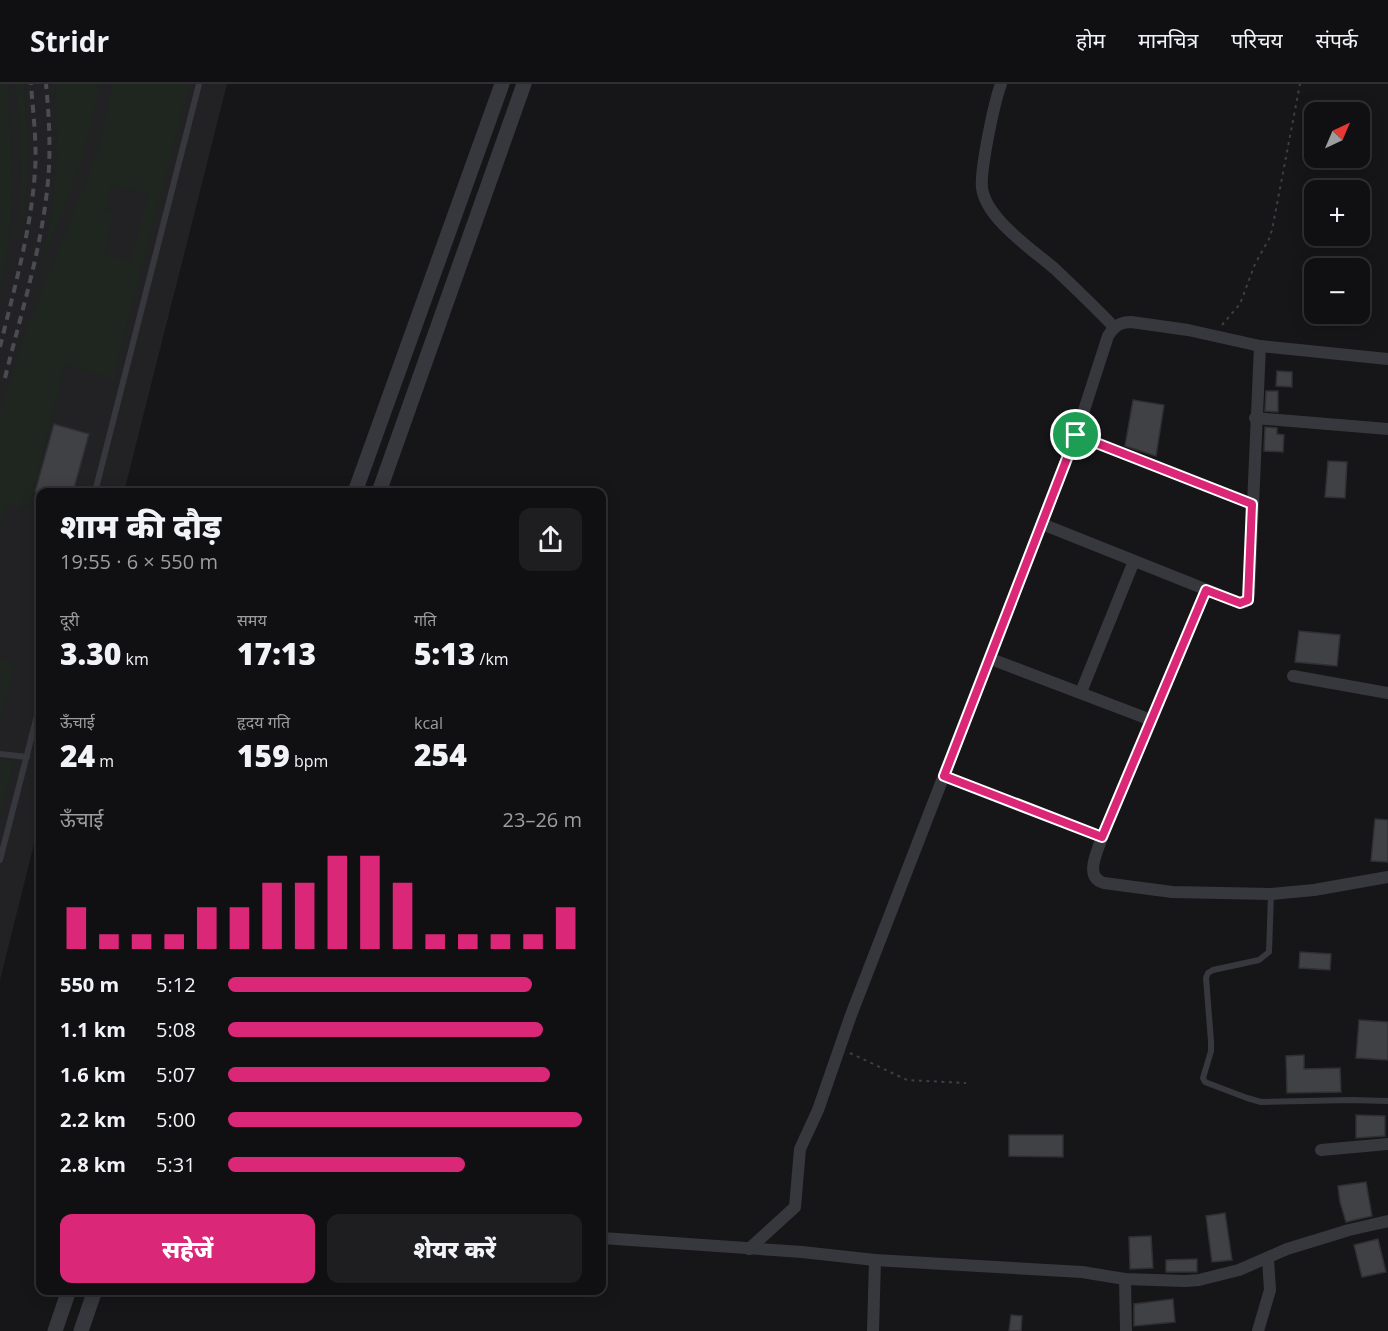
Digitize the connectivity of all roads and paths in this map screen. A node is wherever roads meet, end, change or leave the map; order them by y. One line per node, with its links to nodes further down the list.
1 (200, 84): 13 (lane)
2 (502, 84): 14 (street)
3 (524, 84): 15 (street)
4 (1001, 84): 6 (street)
5 (1300, 84): 7 (path)
6 (1114, 327): 7 (street); 12 (street)
7 (1212, 336): 8 (street)
8 (1260, 346): 9 (street); 10 (street)
9 (1388, 359)
10 (1255, 418): 11 (street); 16 (street)
11 (1388, 429)
12 (1076, 435): 16 (street); 17 (street)
13 (96, 488)
14 (356, 488)
15 (380, 488)
16 (1252, 504): 19 (street)
17 (1042, 524): 18 (street); 20 (street)
18 (1134, 561): 19 (street); 22 (street)
19 (1206, 590): 25 (street)
20 (991, 659): 22 (street); 28 (street)
21 (1293, 676): 23 (street)
22 (1082, 692): 25 (street)
23 (1388, 693)
24 (36, 720): 27 (lane)
25 (1150, 720): 29 (street)
26 (0, 754): 27 (lane)
27 (27, 757): 30 (lane)
28 (944, 776): 29 (street); 33 (street)
29 (1102, 837): 32 (street)
30 (0, 860)
31 (1388, 877): 32 (street)
32 (1271, 894): 35 (lane)
33 (839, 1048): 34 (path); 40 (street)
34 (966, 1083)
35 (1388, 1101)
36 (1388, 1144): 37 (street)
37 (1321, 1150)
38 (1388, 1221): 41 (street)
39 (606, 1238): 40 (street)
40 (749, 1249): 42 (street)
41 (1268, 1259): 43 (street); 50 (street)
42 (875, 1260): 43 (street); 48 (street)
43 (1125, 1279): 49 (street)
44 (67, 1295): 46 (street)
45 (93, 1295): 47 (street)
46 (55, 1331)
47 (81, 1331)
48 (873, 1331)
49 (1126, 1331)
50 (1258, 1331)

